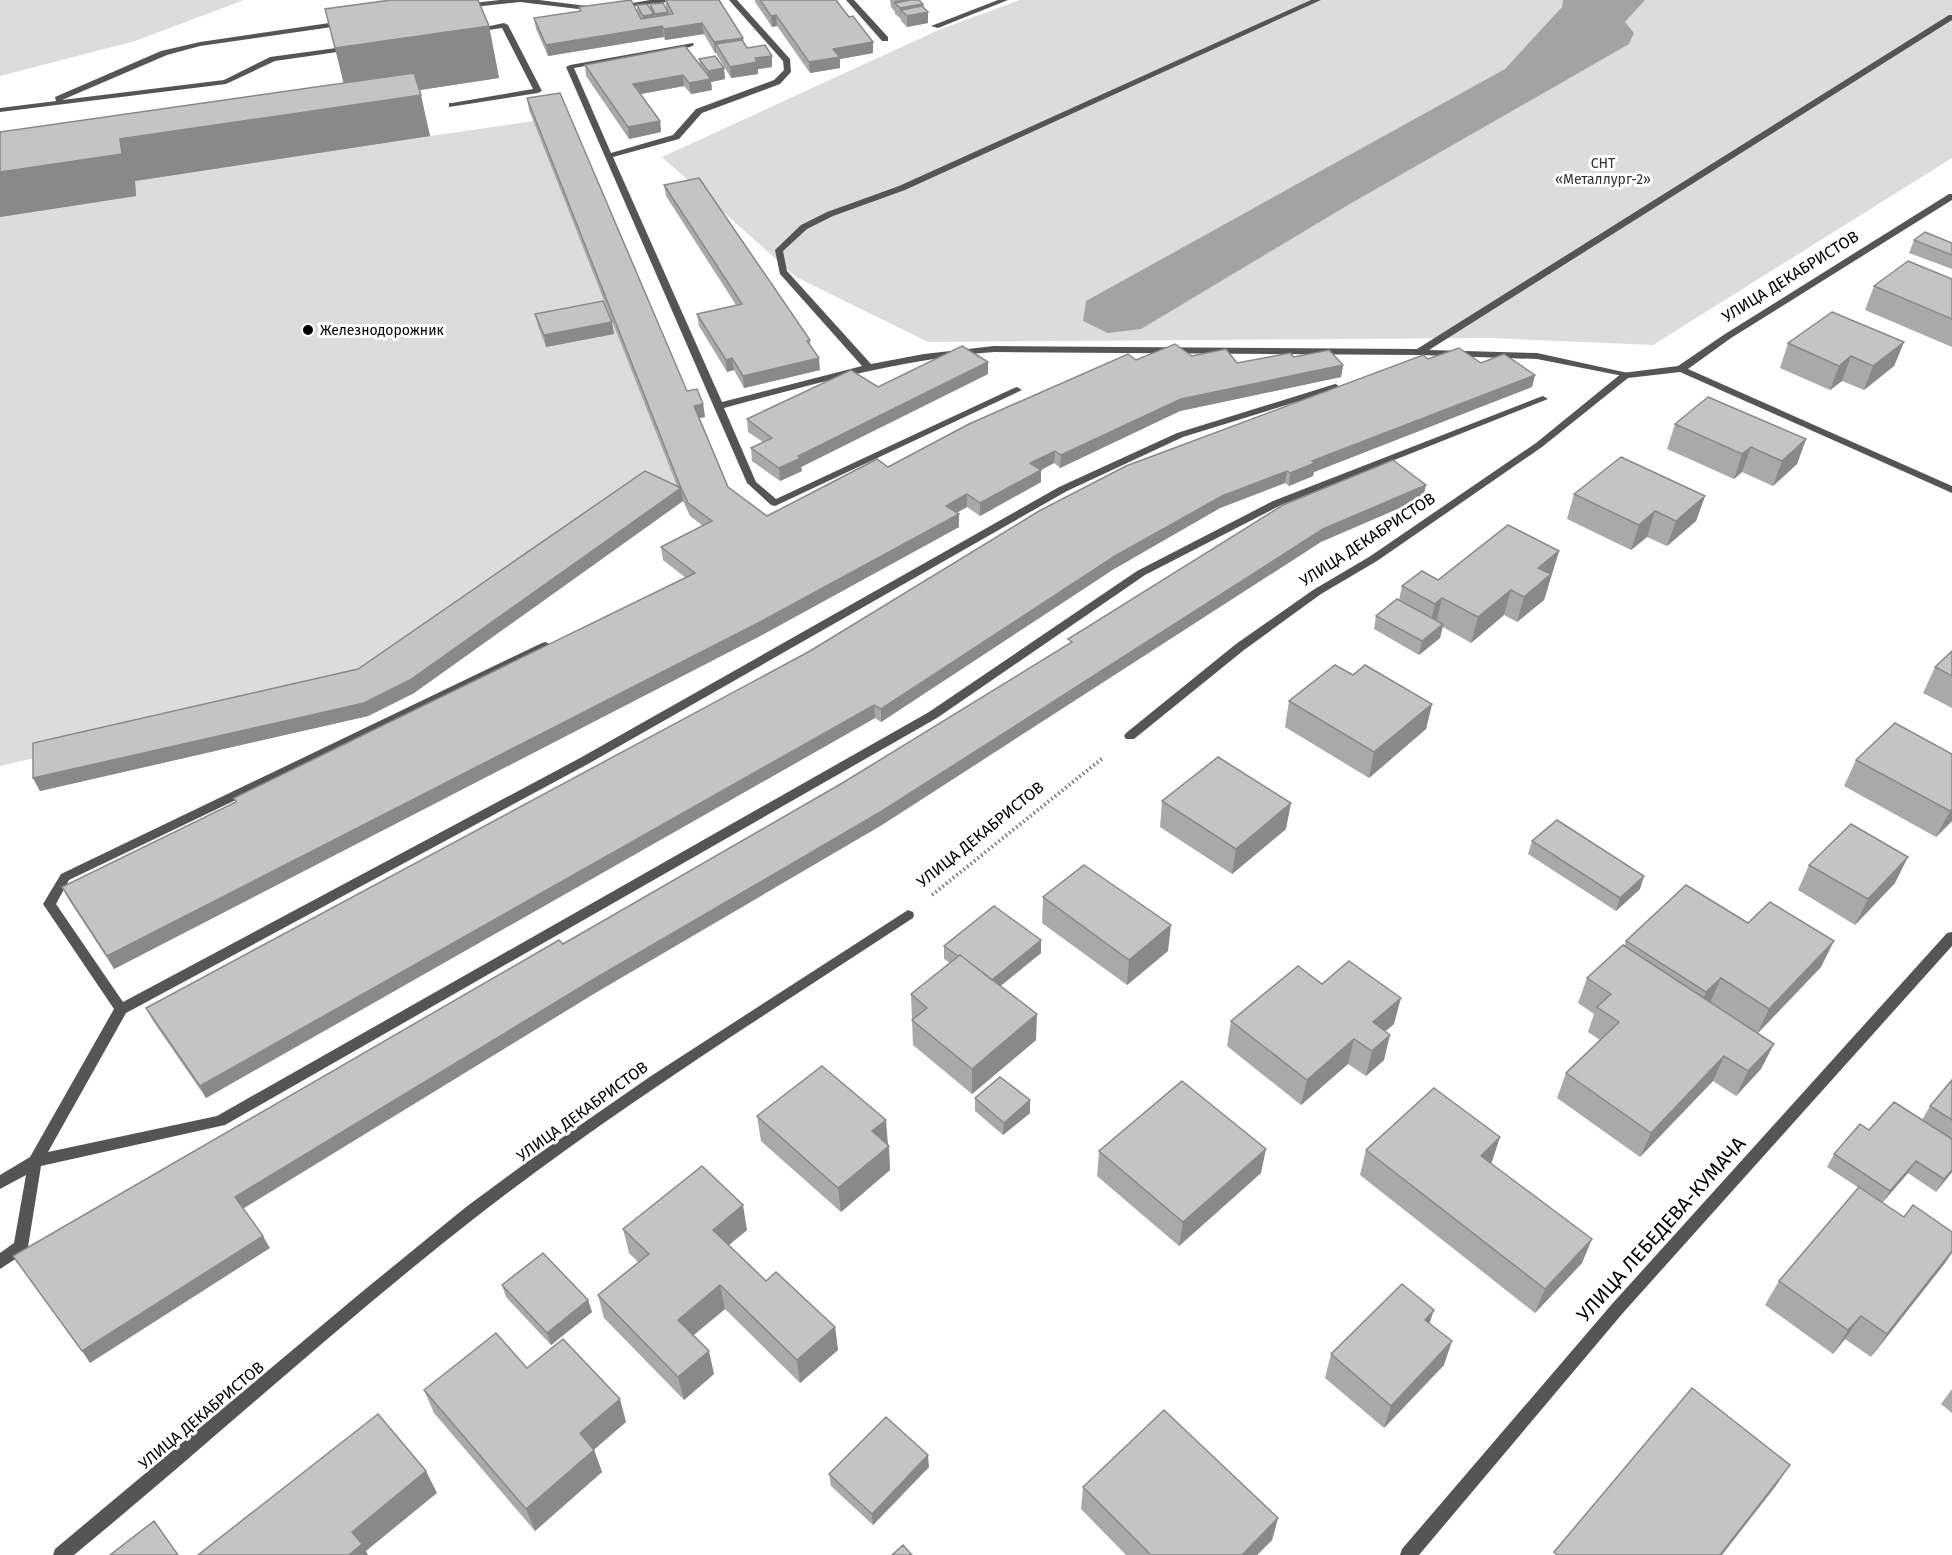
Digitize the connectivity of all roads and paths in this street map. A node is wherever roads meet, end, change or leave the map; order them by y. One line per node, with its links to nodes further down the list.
1 (521, 0): 2 (street); 7 (street)
2 (667, 0)
3 (733, 0): 18 (street)
4 (850, 0): 12 (street)
5 (1004, 0): 10 (street)
6 (1317, 0): 21 (street)
7 (456, 7)
8 (1952, 17): 20 (street)
9 (351, 22): 15 (street)
10 (935, 26)
11 (470, 30): 16 (street)
12 (885, 39)
13 (366, 45): 15 (street)
14 (690, 45): 18 (street)
15 (46, 105): 17 (street)
16 (452, 105)
17 (0, 110)
18 (608, 156): 27 (street)
19 (1952, 196): 22 (street, УЛИЦА ДЕКАБРИСТОВ)
20 (1419, 352): 21 (street); 23 (street)
21 (869, 368): 27 (street)
22 (1681, 369): 23 (street, УЛИЦА ДЕКАБРИСТОВ); 28 (street)
23 (1625, 375): 30 (street, УЛИЦА ДЕКАБРИСТОВ)
24 (1335, 387): 33 (street)
25 (1017, 390): 27 (street)
26 (1544, 399): 34 (street)
27 (719, 406)
28 (1952, 490)
29 (559, 639): 33 (street)
30 (1130, 736): 31 (path, УЛИЦА ДЕКАБРИСТОВ)
31 (908, 915): 37 (street, УЛИЦА ДЕКАБРИСТОВ)
32 (1952, 937): 38 (street, УЛИЦА ЛЕБЕДЕВА-КУМАЧА)
33 (121, 1008): 34 (street)
34 (35, 1161): 35 (street); 36 (street)
35 (0, 1183)
36 (0, 1262)
37 (61, 1555)
38 (1408, 1555)

